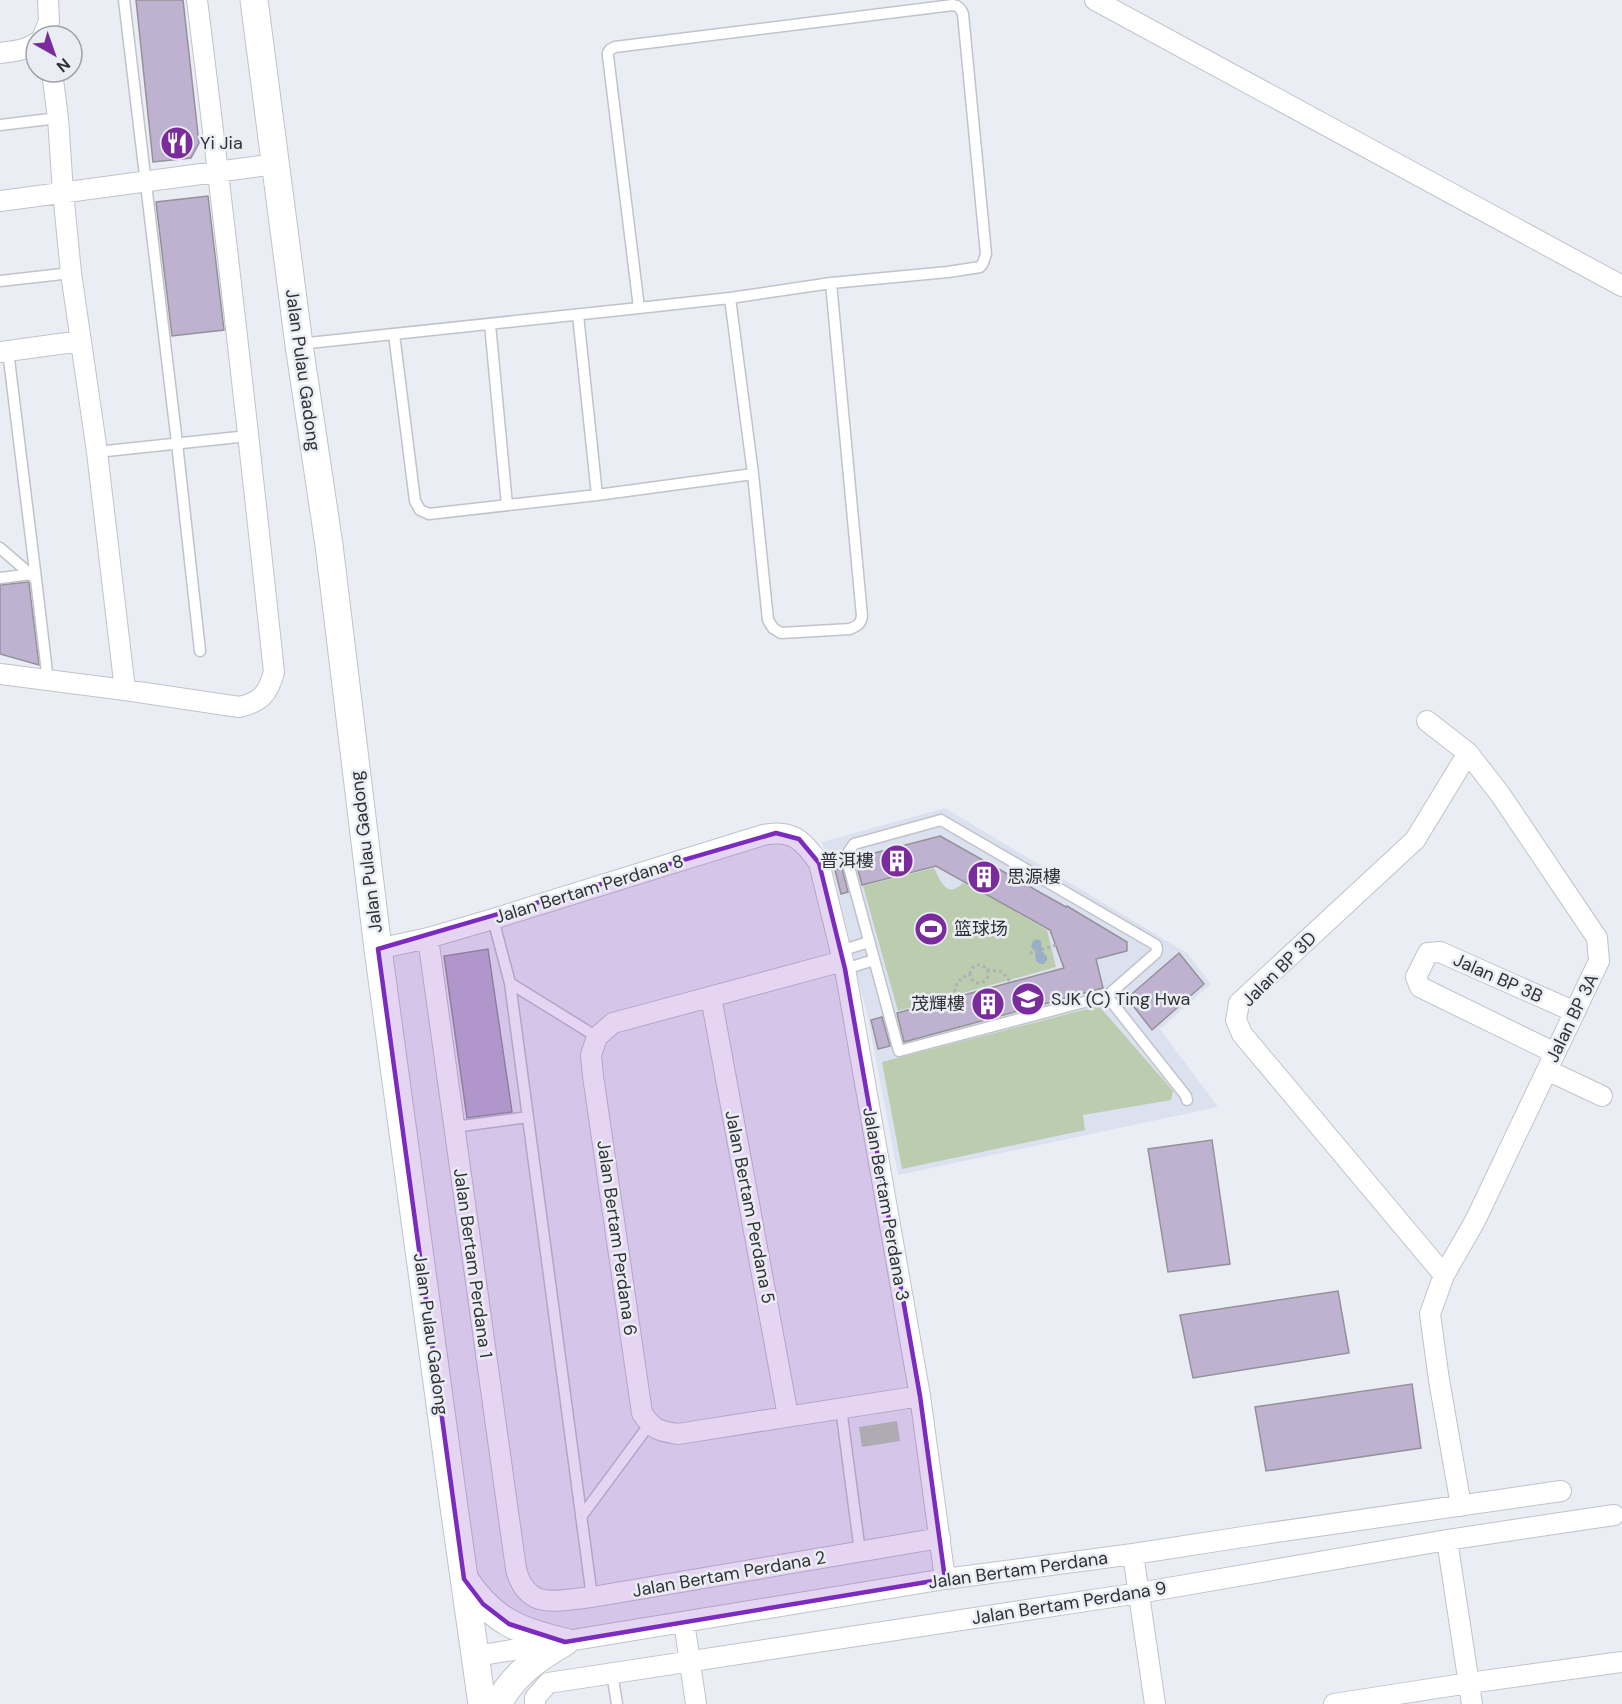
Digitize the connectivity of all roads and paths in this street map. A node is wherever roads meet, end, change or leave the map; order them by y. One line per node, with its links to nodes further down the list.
1 (48, 0): 6 (street)
2 (124, 0): 14 (lane)
3 (197, 0): 13 (street)
4 (254, 0): 12 (main road, Jalan Pulau Gadong)
5 (1095, 0): 20 (street)
6 (48, 24)
7 (24, 50): 8 (street)
8 (0, 53)
9 (54, 84): 10 (street)
10 (58, 118): 11 (lane); 15 (street)
11 (0, 125)
12 (275, 164): 13 (street); 27 (main road, Jalan Pulau Gadong)
13 (219, 172): 14 (street); 29 (street)
14 (147, 182): 15 (street); 30 (lane)
15 (63, 192): 16 (street); 17 (street)
16 (0, 201)
17 (71, 273): 18 (lane); 26 (street)
18 (0, 281)
19 (831, 283): 21 (lane); 22 (lane); 32 (lane)
20 (1622, 286)
21 (730, 298): 22 (lane); 32 (lane)
22 (639, 308): 23 (lane)
23 (578, 315): 24 (lane); 33 (lane)
24 (490, 324): 25 (lane); 34 (lane)
25 (394, 334): 27 (lane); 34 (lane)
26 (81, 341): 28 (street); 31 (street)
27 (298, 345): 49 (main road, Jalan Pulau Gadong)
28 (4, 351): 36 (lane)
29 (248, 436): 30 (lane); 41 (street)
30 (177, 443): 31 (lane); 38 (lane)
31 (97, 452): 41 (street)
32 (753, 474): 33 (lane)
33 (597, 495): 34 (lane)
34 (507, 505)
35 (0, 548): 36 (lane)
36 (34, 576): 37 (lane); 40 (lane)
37 (0, 578)
38 (200, 651)
39 (0, 674): 40 (street)
40 (48, 681): 41 (street)
41 (125, 690)
42 (1427, 721): 43 (street, Jalan BP 3A)
43 (1468, 753): 60 (street, Jalan BP 3A); 67 (street, Jalan BP 3D)
44 (799, 839): 45 (street, Jalan Bertam Perdana 8); 51 (street, Jalan Bertam Perdana 3)
45 (493, 919): 46 (street, Jalan Bertam Perdana 8); 55 (lane)
46 (428, 938): 49 (street, Jalan Bertam Perdana 8); 66 (street, Jalan Bertam Perdana 1)
47 (869, 942): 51 (lane); 52 (lane); 57 (lane)
48 (1056, 945): 50 (path)
49 (378, 949): 80 (main road, Jalan Pulau Gadong)
50 (1030, 953)
51 (843, 960): 52 (lane); 58 (street); 68 (street, Jalan Bertam Perdana 3)
52 (874, 960): 57 (lane)
53 (987, 970): 54 (path); 54 (path); 56 (path)
54 (970, 974): 59 (path)
55 (510, 983): 61 (lane); 65 (lane)
56 (1010, 983)
57 (1107, 996): 64 (lane)
58 (711, 997): 61 (street); 70 (street, Jalan Bertam Perdana 5)
59 (955, 998)
60 (1575, 1012): 62 (street, Jalan BP 3A); 62 (street, Jalan BP 3B)
61 (597, 1037): 71 (street, Jalan Bertam Perdana 6)
62 (1551, 1062): 63 (street); 67 (street, Jalan BP 3A)
63 (1602, 1096)
64 (1187, 1100)
65 (528, 1117): 66 (lane); 75 (lane)
66 (454, 1127): 82 (street, Jalan Bertam Perdana 1)
67 (1444, 1275): 73 (street, Jalan BP 3A)
68 (920, 1396): 69 (street); 76 (street, Jalan Bertam Perdana 3)
69 (841, 1408): 70 (street); 78 (lane)
70 (788, 1416): 71 (street)
71 (655, 1428): 75 (lane)
72 (1561, 1491): 73 (street, Jalan Bertam Perdana)
73 (1461, 1506): 79 (street, Jalan Bertam Perdana)
74 (1618, 1516): 77 (street, Jalan Bertam Perdana 9)
75 (581, 1517): 84 (lane)
76 (940, 1538): 78 (street, Jalan Bertam Perdana 2); 81 (street, Jalan Bertam Perdana 3)
77 (1447, 1540): 83 (street, Jalan Bertam Perdana 9); 91 (street)
78 (860, 1552): 84 (street, Jalan Bertam Perdana 2)
79 (1133, 1554): 81 (street, Jalan Bertam Perdana); 83 (street)
80 (464, 1579): 86 (main road); 87 (main road, Jalan Pulau Gadong)
81 (945, 1579): 85 (street, Jalan Bertam Perdana)
82 (522, 1587): 84 (street, Jalan Bertam Perdana 2)
83 (1139, 1593): 88 (street, Jalan Bertam Perdana 9); 97 (street)
84 (592, 1597)
85 (684, 1622): 86 (street, Jalan Bertam Perdana); 88 (street)
86 (565, 1642): 87 (street, Jalan Bertam Perdana); 93 (main road)
87 (476, 1656): 92 (main road, Jalan Pulau Gadong)
88 (690, 1661): 90 (street, Jalan Bertam Perdana 9); 96 (street)
89 (1622, 1662): 91 (street)
90 (612, 1673): 94 (street, Jalan Bertam Perdana 9); 95 (lane)
91 (1469, 1683): 98 (street); 99 (street)
92 (482, 1704)
93 (498, 1704)
94 (535, 1704)
95 (616, 1704)
96 (696, 1704)
97 (1155, 1704)
98 (1334, 1704)
99 (1472, 1704)

